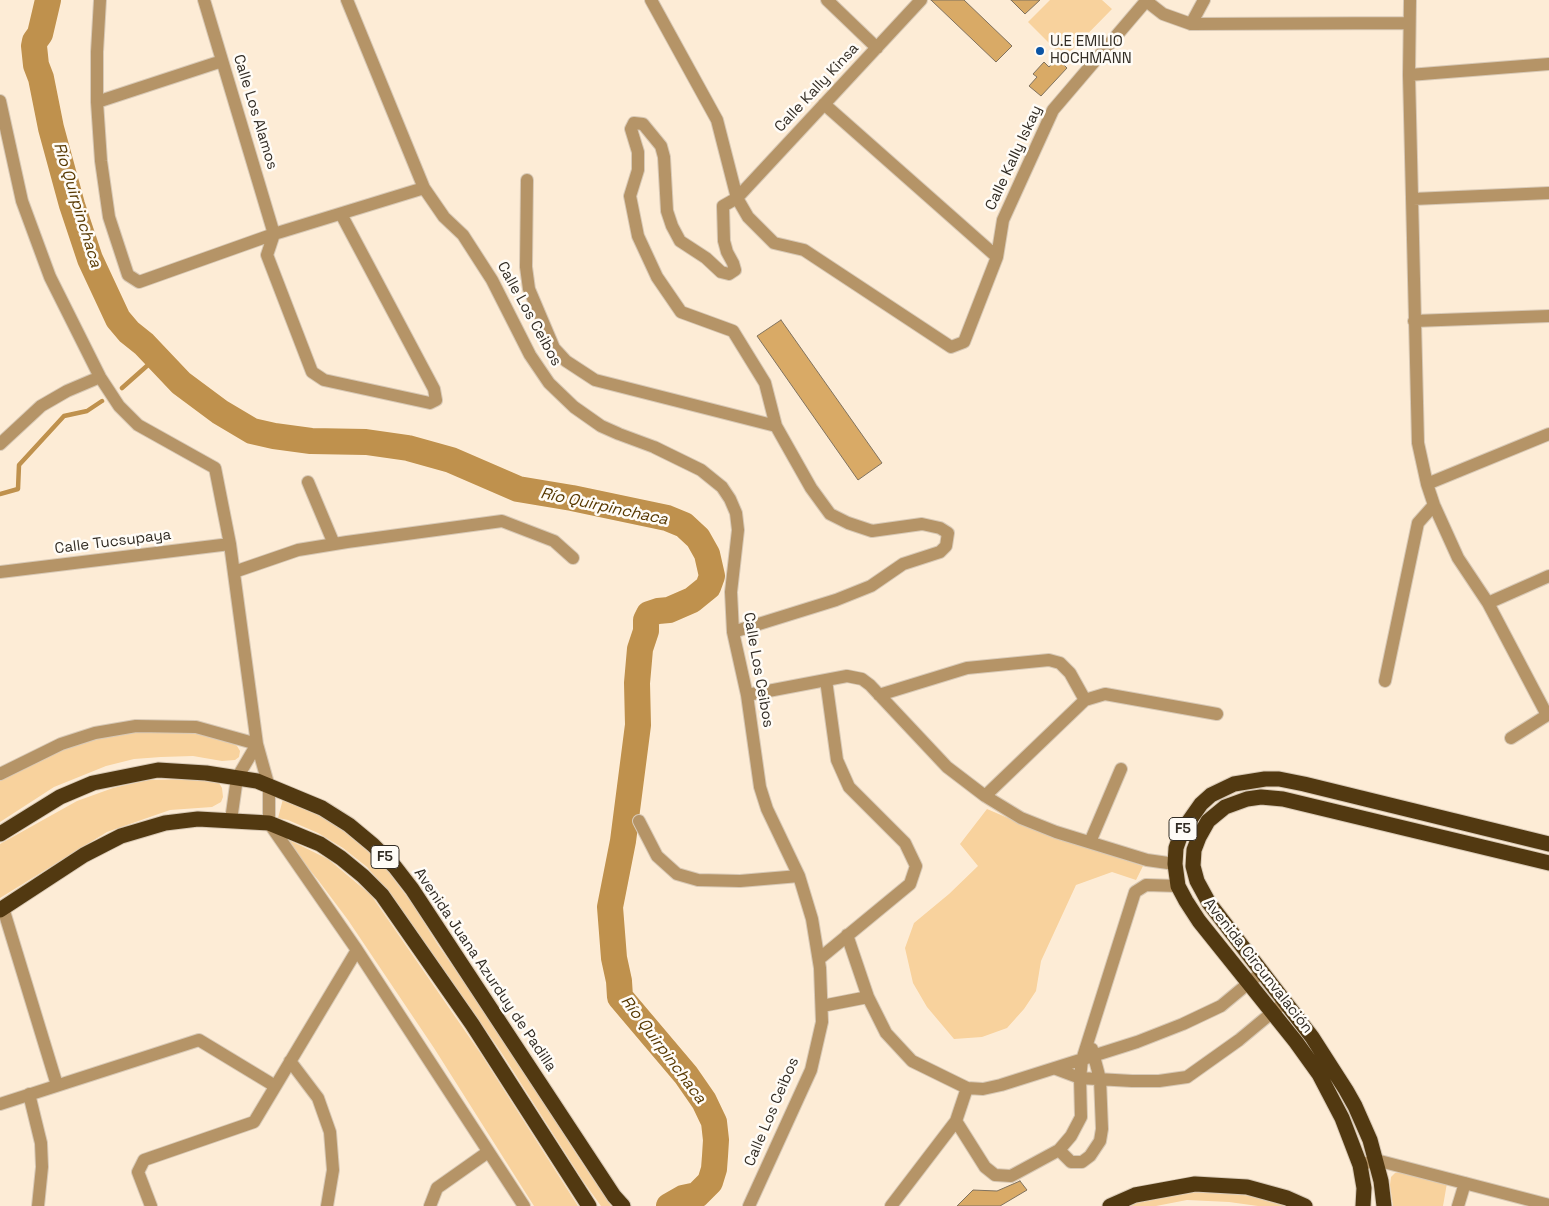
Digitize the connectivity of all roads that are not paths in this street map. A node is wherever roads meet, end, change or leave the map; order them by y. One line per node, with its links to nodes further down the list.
1 (100, 0): 17 (street)
2 (204, 0): 13 (street, Calle Los Alamos)
3 (347, 0): 20 (street, Calle Los Ceibos)
4 (651, 0): 22 (street)
5 (827, 0): 12 (street)
6 (921, 0): 12 (street, Calle Kally Kinsa)
7 (1146, 0): 11 (street); 26 (street, Calle Kally Iskay)
8 (1204, 0): 11 (street)
9 (1410, 0): 10 (street)
10 (1409, 23): 11 (street); 15 (street)
11 (1191, 24)
12 (876, 48): 18 (street, Calle Kally Kinsa)
13 (222, 61): 17 (street); 25 (street, Calle Los Alamos)
14 (1549, 64): 15 (street)
15 (1409, 75): 23 (street)
16 (0, 100): 29 (street)
17 (97, 102): 25 (street)
18 (824, 104): 22 (street, Calle Kally Kinsa); 26 (street)
19 (527, 180): 30 (street)
20 (424, 188): 24 (street); 43 (street, Calle Los Ceibos)
21 (1549, 193): 23 (street)
22 (737, 198): 26 (street, Calle Kally Iskay); 30 (street, Calle Kally Kinsa)
23 (1413, 199): 28 (street)
24 (341, 214): 25 (street); 25 (street)
25 (274, 234)
26 (997, 257)
27 (1549, 316): 28 (street)
28 (1414, 320): 34 (street)
29 (100, 377): 32 (street); 36 (street)
30 (776, 426): 43 (street)
31 (1549, 434): 34 (street)
32 (0, 444)
33 (308, 482): 37 (street)
34 (1427, 484): 35 (street)
35 (1434, 505): 42 (street); 45 (street)
36 (230, 544): 39 (street, Calle Tucsupaya); 40 (street)
37 (334, 544): 38 (street); 40 (street)
38 (573, 558)
39 (0, 572)
40 (234, 572): 52 (street)
41 (1549, 576): 42 (street)
42 (1488, 603): 50 (street)
43 (733, 632): 46 (street, Calle Los Ceibos)
44 (826, 680): 46 (street); 47 (street); 69 (street)
45 (1385, 681)
46 (747, 695): 66 (street, Calle Los Ceibos)
47 (879, 695): 48 (street); 57 (street)
48 (1085, 700): 49 (street); 57 (street)
49 (1217, 714)
50 (1548, 714): 51 (street)
51 (1511, 738)
52 (257, 744): 54 (street); 55 (street); 56 (street)
53 (1121, 769): 62 (street)
54 (2, 770)
55 (237, 778): 56 (highway, Avenida Juana Azurduy de Padilla / F5); 58 (street); 61 (highway, Avenida Juana Azurduy de Padilla / F5)
56 (269, 787): 60 (street); 105 (highway, Avenida Juana Azurduy de Padilla / F5)
57 (985, 796): 62 (street)
58 (230, 820): 60 (highway, F5); 68 (highway, F5)
59 (640, 821): 66 (street)
60 (269, 823): 70 (street); 104 (highway, F5)
61 (0, 834)
62 (1090, 842): 65 (street)
63 (1549, 844): 65 (highway, Avenida Circunvalación / F5)
64 (1549, 863): 72 (highway, Avenida Circunvalación / F5)
65 (1175, 864): 67 (highway, Avenida Circunvalación / F5)
66 (799, 876): 71 (street, Calle Los Ceibos)
67 (1178, 886): 73 (highway, Avenida Circunvalación / F5); 78 (street)
68 (2, 909): 85 (street)
69 (847, 935): 71 (street); 74 (street)
70 (358, 950): 81 (street); 92 (street)
71 (819, 958): 76 (street, Calle Los Ceibos)
72 (1262, 972): 73 (street); 75 (highway, Avenida Circunvalación / F5)
73 (1248, 984): 77 (highway, Avenida Circunvalación / F5); 79 (street)
74 (868, 997): 76 (street); 87 (street)
75 (1285, 1002): 77 (street); 93 (highway, Avenida Circunvalación / F5)
76 (822, 1006): 106 (street, Calle Los Ceibos)
77 (1272, 1012): 84 (street); 94 (highway, Avenida Circunvalación / F5)
78 (1088, 1039): 79 (street); 80 (street)
79 (1094, 1056): 80 (street); 84 (street)
80 (1082, 1060): 82 (street); 83 (street)
81 (290, 1061): 86 (street); 101 (street)
82 (1056, 1069): 83 (street); 87 (street)
83 (1080, 1078): 84 (street); 91 (street)
84 (1100, 1079): 91 (street)
85 (57, 1085): 86 (street); 88 (street)
86 (275, 1086): 100 (street)
87 (967, 1088): 90 (street)
88 (29, 1094): 89 (street); 99 (street)
89 (0, 1104)
90 (956, 1121): 91 (street); 107 (street)
91 (1059, 1150)
92 (488, 1152): 102 (street); 103 (street)
93 (1376, 1160): 94 (street); 95 (street); 113 (highway, Avenida Circunvalación / F5)
94 (1360, 1164): 96 (highway, Avenida Circunvalación / F5)
95 (1465, 1183): 98 (street); 114 (street)
96 (1364, 1188): 111 (highway); 112 (highway, Avenida Circunvalación / F5)
97 (1287, 1198): 108 (highway); 109 (highway); 110 (highway)
98 (1549, 1205)
99 (38, 1206)
100 (151, 1206)
101 (327, 1206)
102 (430, 1206)
103 (524, 1206)
104 (589, 1206)
105 (623, 1206)
106 (749, 1206)
107 (892, 1206)
108 (1110, 1206)
109 (1304, 1206)
110 (1311, 1206)
111 (1351, 1206)
112 (1363, 1206)
113 (1384, 1206)
114 (1458, 1206)

